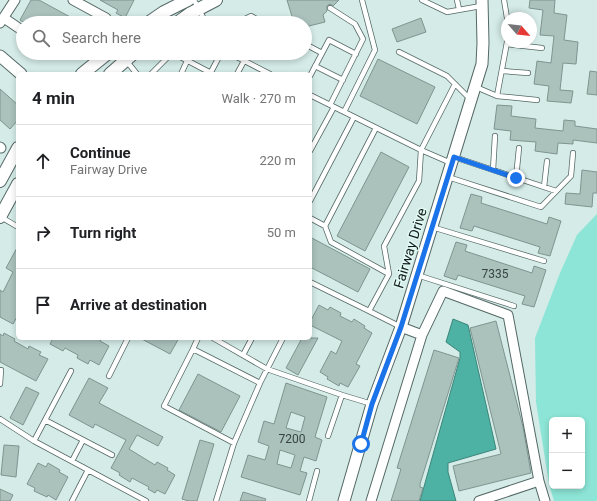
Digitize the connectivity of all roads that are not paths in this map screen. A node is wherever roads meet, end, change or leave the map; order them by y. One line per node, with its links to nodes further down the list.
1 (14, 0): 18 (street)
2 (73, 0): 14 (street)
3 (188, 0): 15 (main road)
4 (216, 0): 10 (main road)
5 (362, 0): 57 (lane)
6 (422, 0): 12 (lane)
7 (457, 0): 12 (lane)
8 (504, 0): 13 (lane)
9 (482, 3): 12 (lane); 51 (street, Fairway Drive)
10 (196, 5): 16 (main road); 17 (lane)
11 (330, 8): 26 (lane)
12 (459, 9)
13 (506, 12)
14 (102, 16)
15 (158, 16)
16 (184, 16)
17 (202, 16)
18 (2, 21): 19 (street)
19 (16, 28)
20 (537, 47): 23 (lane)
21 (312, 48): 25 (lane)
22 (506, 48): 36 (lane)
23 (542, 48)
24 (399, 52): 50 (lane)
25 (322, 53): 26 (lane); 35 (lane)
26 (356, 54): 49 (lane)
27 (0, 56): 37 (street)
28 (99, 60): 38 (main road)
29 (123, 60): 39 (main road)
30 (130, 60): 40 (lane)
31 (165, 60): 41 (lane)
32 (217, 60): 44 (lane)
33 (188, 61): 42 (lane); 43 (lane)
34 (244, 61): 45 (lane); 46 (lane)
35 (315, 66): 47 (lane); 49 (lane)
36 (502, 71): 48 (lane); 52 (lane)
37 (20, 72)
38 (84, 72)
39 (112, 72)
40 (136, 72)
41 (153, 72)
42 (182, 72)
43 (208, 72)
44 (211, 72)
45 (238, 72)
46 (266, 72)
47 (312, 72)
48 (528, 73)
49 (343, 80): 56 (lane)
50 (455, 84): 54 (lane); 63 (lane)
51 (475, 87): 52 (lane); 54 (street, Fairway Drive)
52 (497, 96): 55 (lane)
53 (312, 97): 56 (lane)
54 (471, 100): 66 (street, Fairway Drive)
55 (537, 100)
56 (332, 106): 57 (lane); 61 (lane)
57 (344, 112): 58 (lane)
58 (354, 117): 59 (lane); 75 (lane)
59 (376, 128): 63 (lane); 79 (lane)
60 (495, 136): 68 (lane)
61 (312, 147)
62 (520, 148): 70 (lane)
63 (421, 150): 66 (lane); 82 (lane)
64 (16, 152): 71 (main road)
65 (573, 153): 74 (lane)
66 (453, 160): 68 (lane); 69 (street, Fairway Drive)
67 (547, 161): 72 (lane)
68 (493, 170): 70 (lane)
69 (448, 177): 74 (lane); 80 (street, Fairway Drive)
70 (516, 178): 72 (lane)
71 (0, 181)
72 (544, 187): 74 (lane)
73 (16, 188): 76 (main road)
74 (556, 191)
75 (312, 197)
76 (0, 216): 78 (lane)
77 (312, 219): 79 (lane)
78 (16, 226)
79 (325, 226): 82 (lane)
80 (432, 226): 81 (lane); 83 (street, Fairway Drive)
81 (544, 261)
82 (389, 274): 86 (lane)
83 (417, 275): 85 (lane); 87 (street, Fairway Drive)
84 (312, 283): 86 (lane)
85 (514, 306)
86 (369, 311): 87 (lane)
87 (401, 327): 88 (street); 103 (street, Fairway Drive)
88 (422, 335): 114 (street); 120 (street)
89 (127, 340): 99 (lane)
90 (197, 340): 94 (lane)
91 (217, 340): 95 (lane)
92 (251, 340): 95 (lane)
93 (282, 340): 96 (lane)
94 (193, 349): 100 (lane); 109 (lane)
95 (243, 355): 96 (lane)
96 (267, 369): 100 (lane); 102 (lane)
97 (2, 370): 101 (lane)
98 (71, 371): 105 (lane)
99 (109, 376)
100 (260, 382): 109 (lane)
101 (0, 384)
102 (342, 396): 103 (lane); 106 (lane)
103 (372, 404): 119 (street, Fairway Drive)
104 (0, 419): 107 (lane)
105 (45, 420): 107 (lane); 108 (lane)
106 (328, 436)
107 (34, 440): 111 (lane)
108 (83, 440): 110 (lane); 111 (lane)
109 (234, 443): 117 (lane)
110 (112, 455)
111 (72, 460): 112 (lane)
112 (88, 470): 115 (lane); 116 (lane)
113 (318, 471): 118 (lane)
114 (539, 481): 121 (street); 122 (street)
115 (72, 501)
116 (146, 501)
117 (216, 501)
118 (309, 501)
119 (344, 501)
120 (371, 501)
121 (479, 501)
122 (545, 501)

